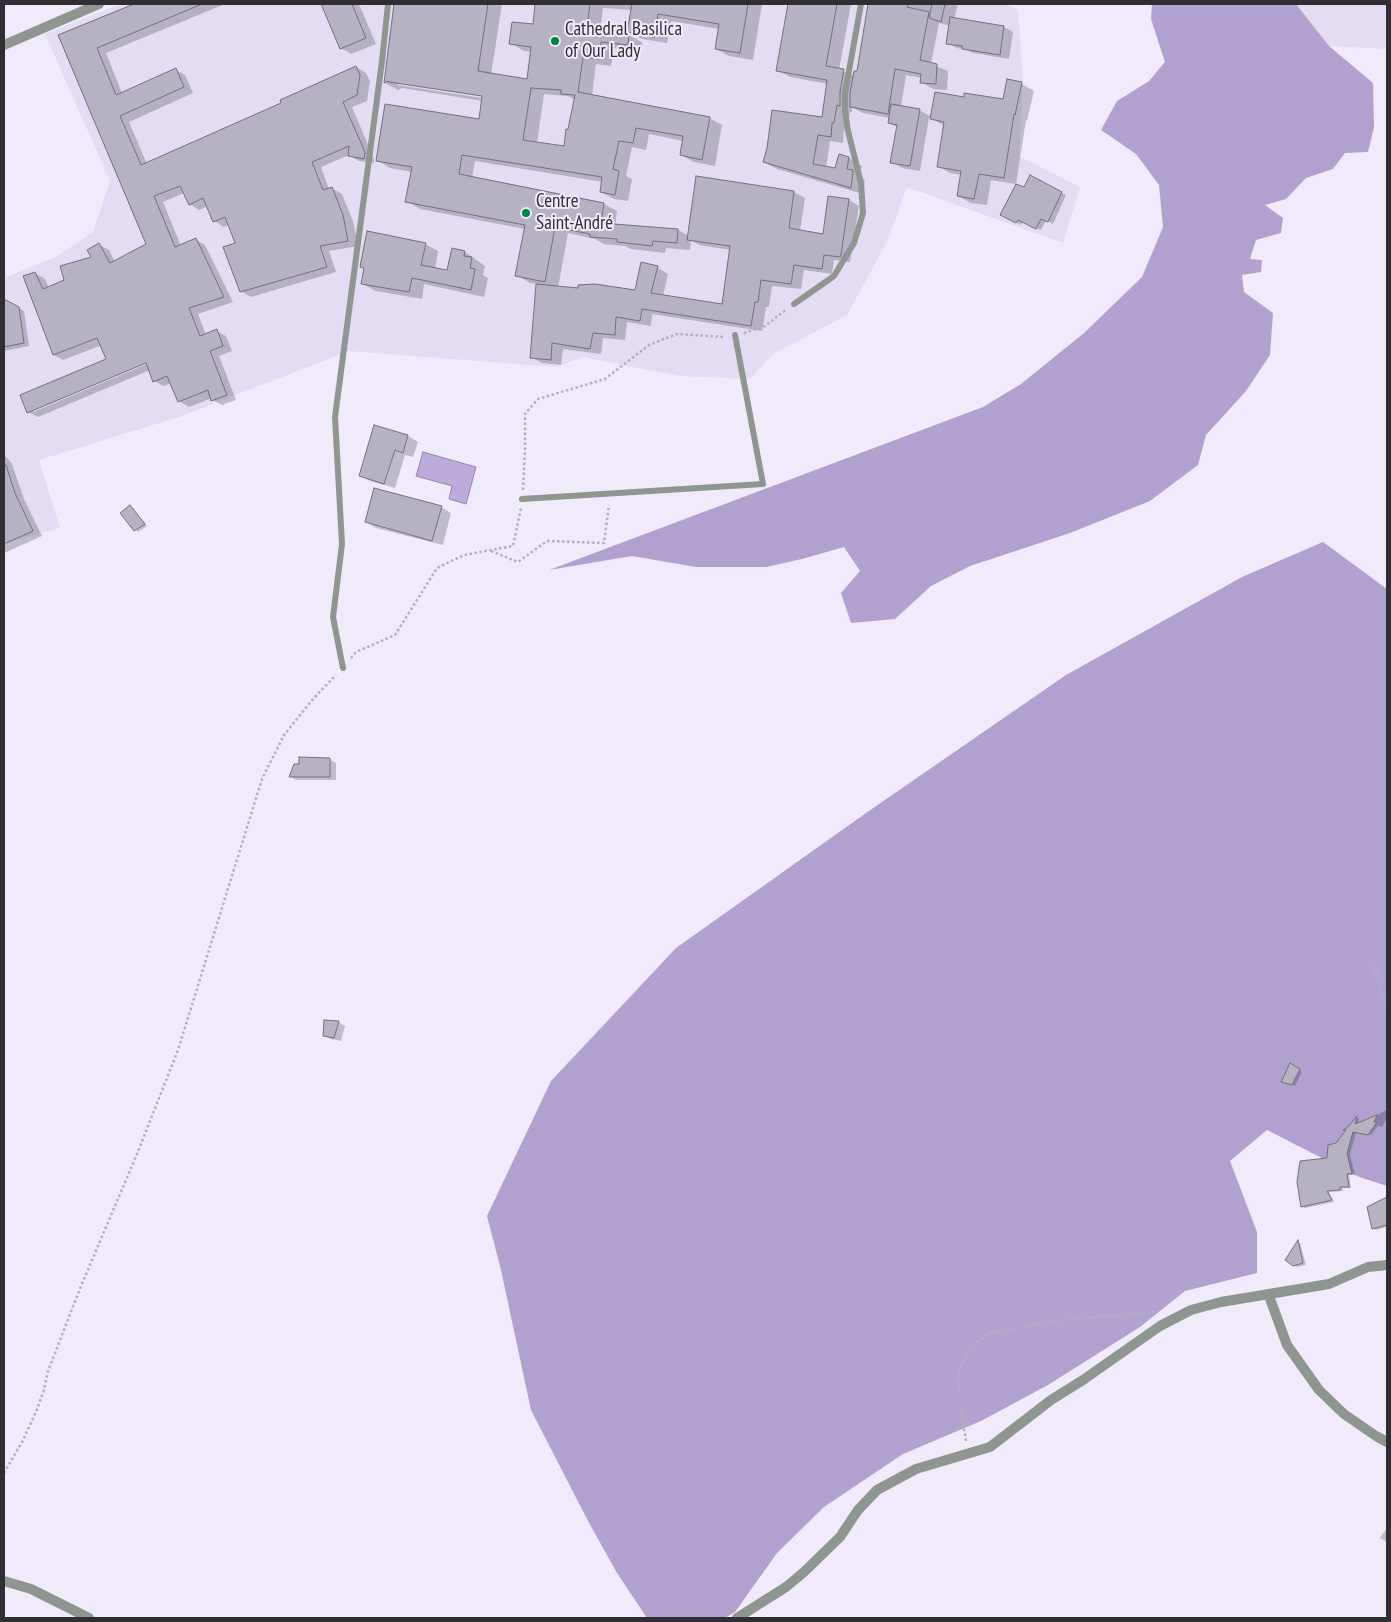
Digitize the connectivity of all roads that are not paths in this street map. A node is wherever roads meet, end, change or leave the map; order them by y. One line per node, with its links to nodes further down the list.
1 (100, 4): 4 (street)
2 (388, 4): 8 (lane)
3 (861, 4): 5 (lane)
4 (4, 46)
5 (794, 304)
6 (735, 336): 7 (lane)
7 (522, 499)
8 (343, 668)
9 (1387, 1265): 10 (street)
10 (1269, 1296): 11 (street); 14 (street)
11 (1387, 1442)
12 (4, 1581): 13 (street)
13 (90, 1618)
14 (737, 1618)

